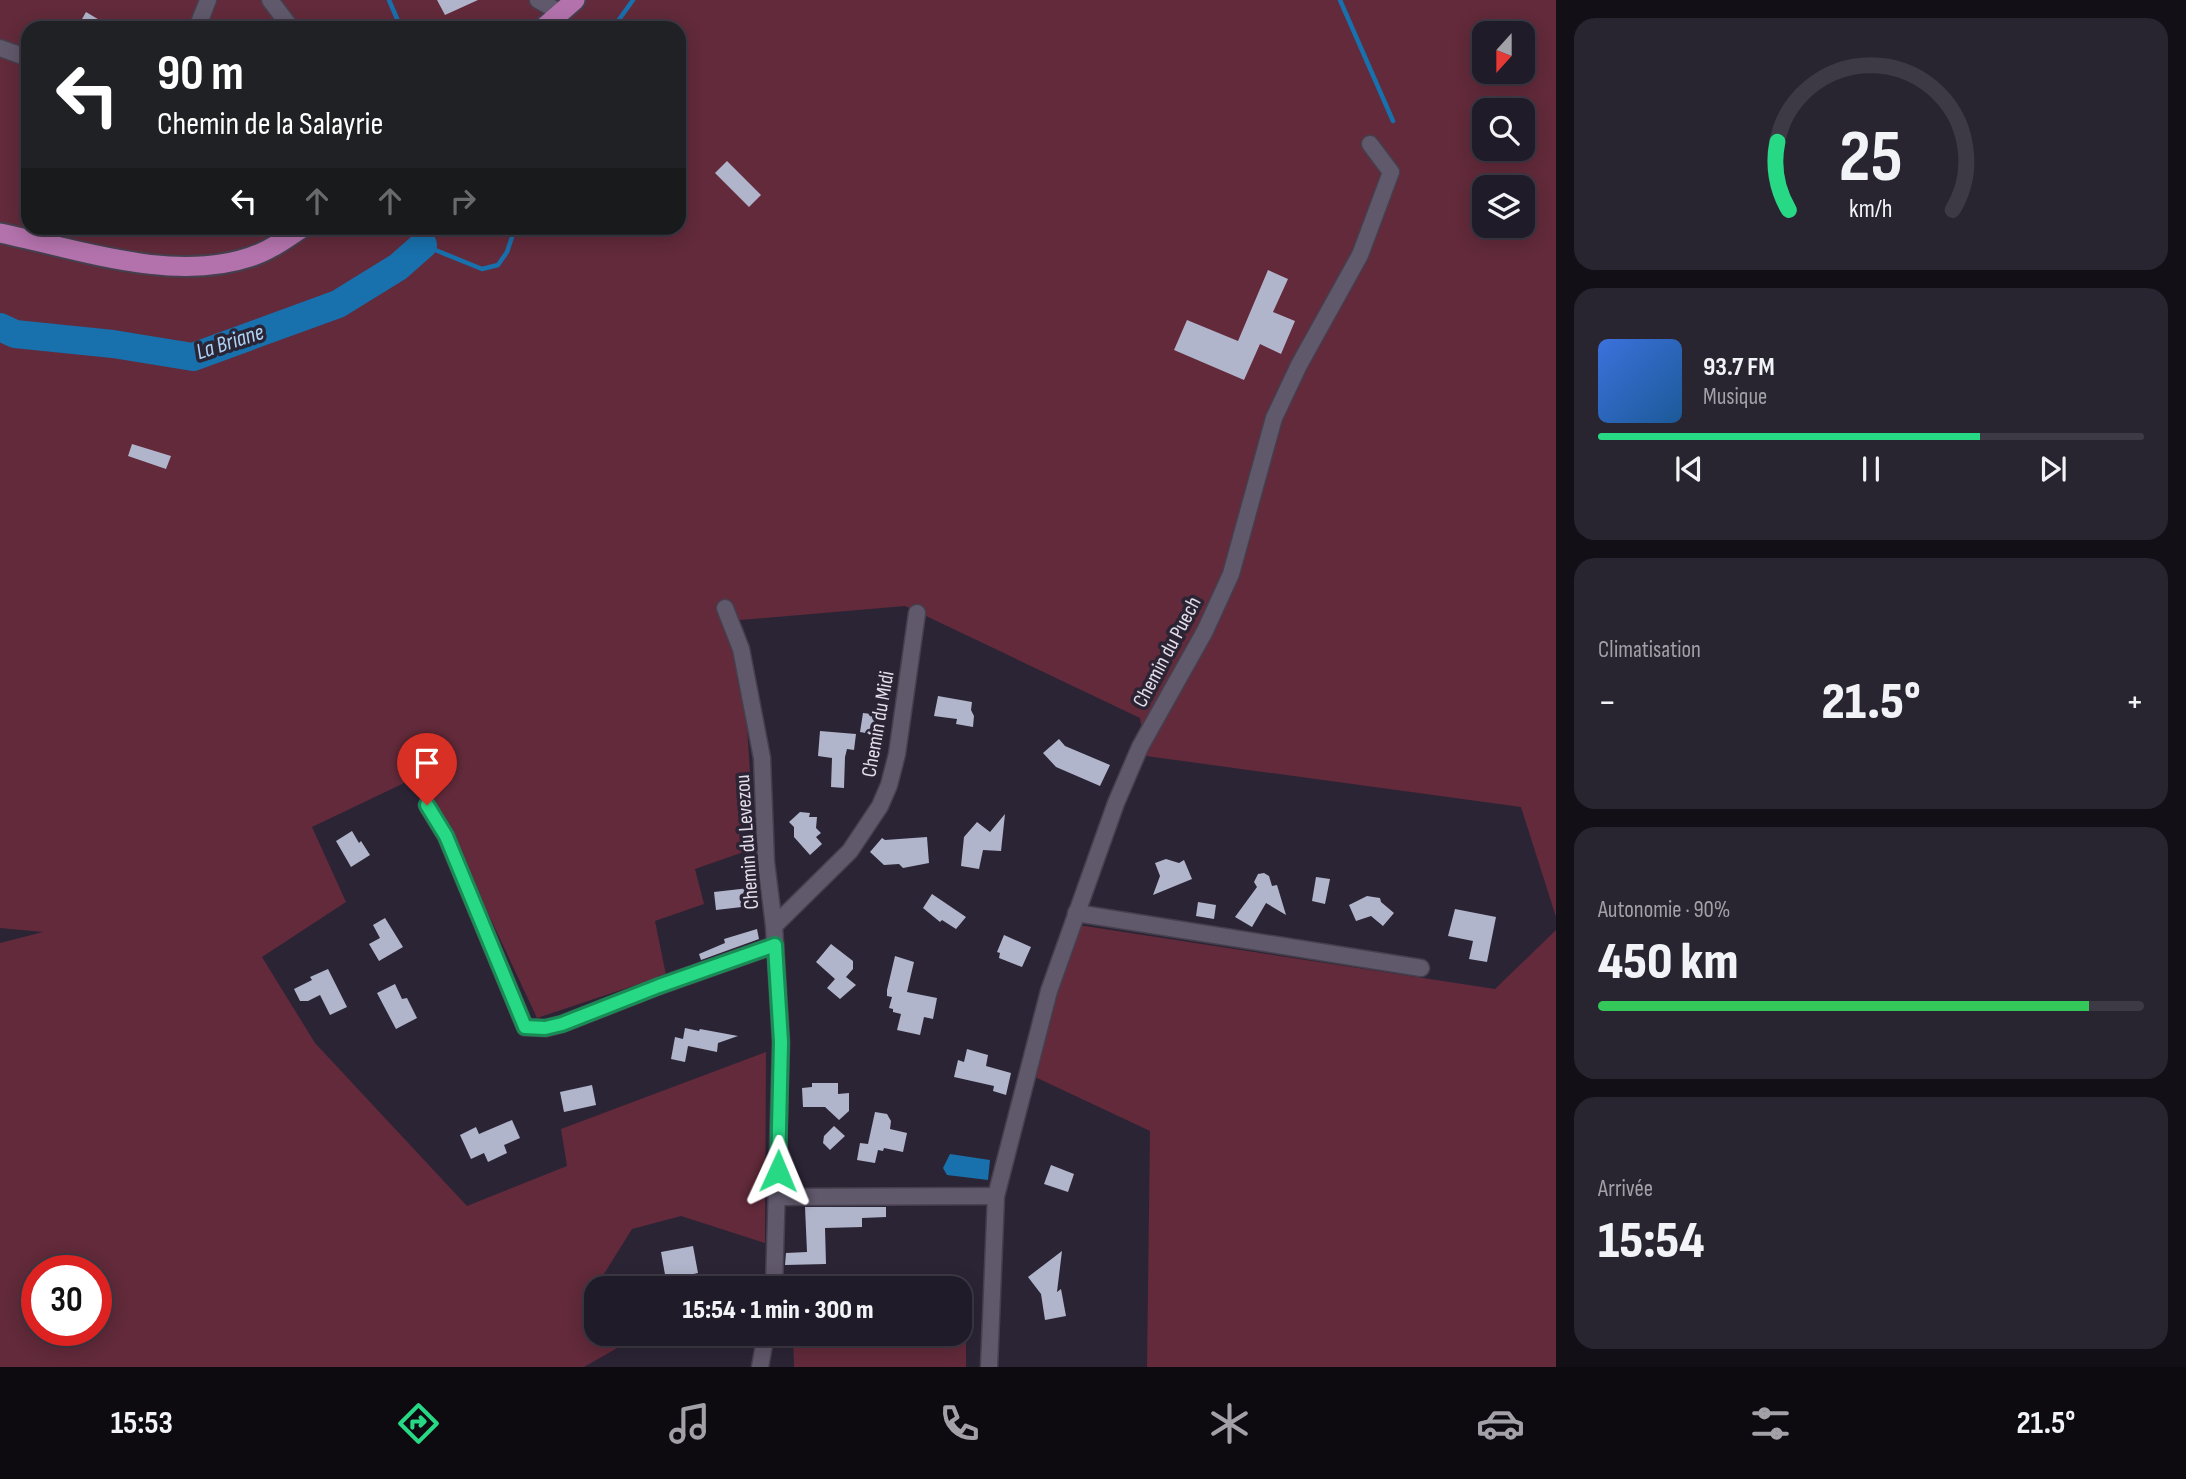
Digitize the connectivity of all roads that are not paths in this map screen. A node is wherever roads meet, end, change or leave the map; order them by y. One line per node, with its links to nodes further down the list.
1 (208, 0): 5 (street)
2 (270, 0): 6 (street)
3 (538, 0): 4 (street)
4 (568, 6): 7 (main road)
5 (200, 21)
6 (286, 21)
7 (551, 21)
8 (0, 48): 9 (street)
9 (21, 56)
10 (1370, 144): 16 (street, Chemin du Puech)
11 (0, 233): 12 (main road)
12 (291, 235)
13 (725, 608): 17 (street, Chemin du Levezou)
14 (917, 613): 17 (street, Chemin du Midi)
15 (427, 805): 18 (street)
16 (1076, 913): 19 (street); 20 (street, Chemin du Puech)
17 (775, 926): 18 (street, Chemin du Levezou)
18 (775, 945): 21 (street, Chemin du Levezou)
19 (1421, 968)
20 (996, 1196): 21 (street); 25 (street, Chemin du Puech)
21 (778, 1197): 22 (street, Chemin du Levezou)
22 (775, 1276)
23 (764, 1346): 24 (street)
24 (760, 1367)
25 (989, 1367)

